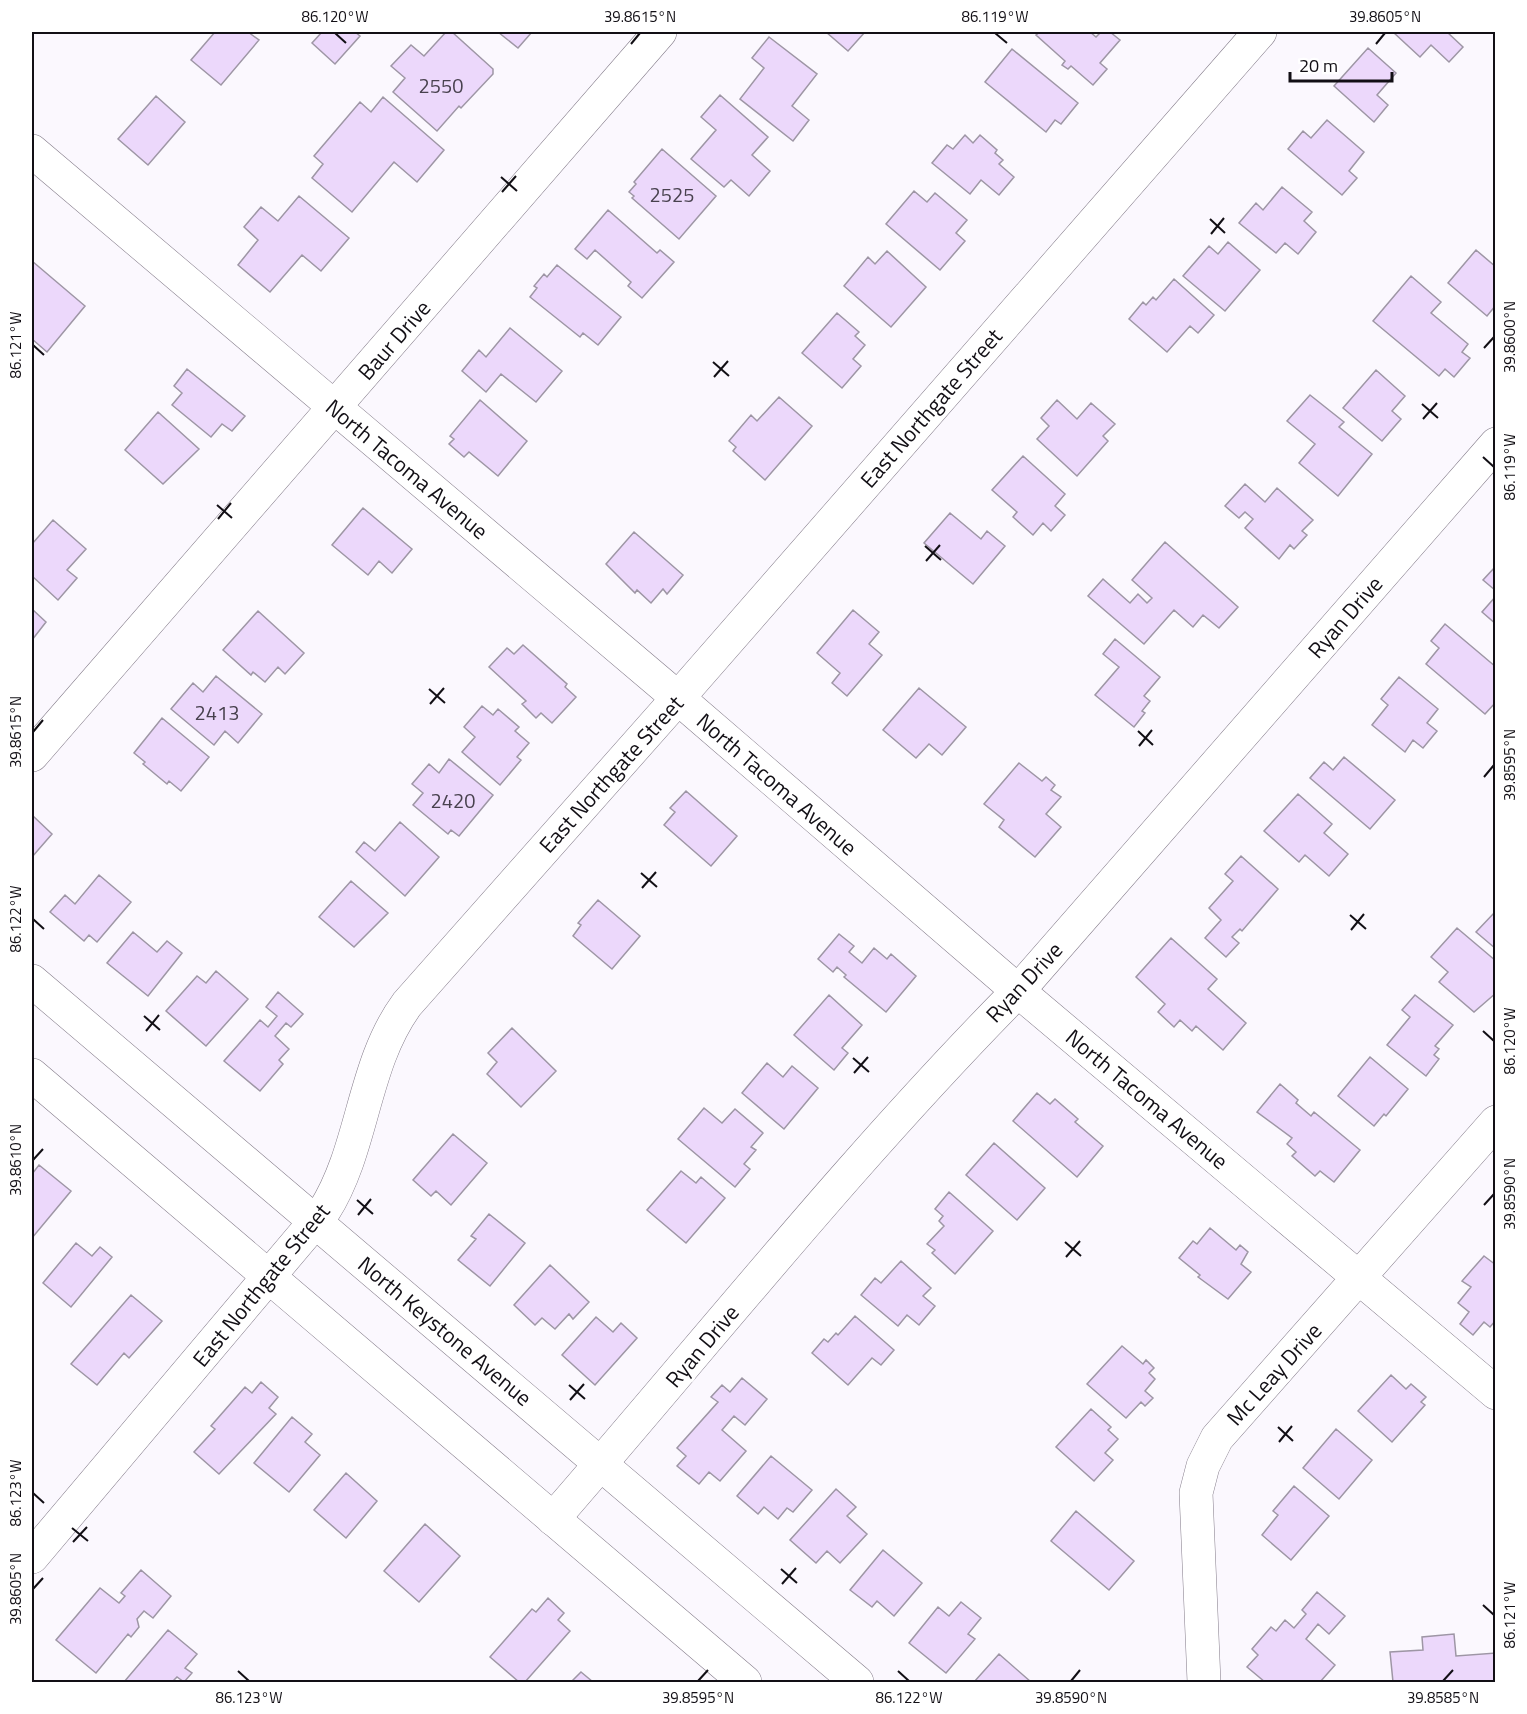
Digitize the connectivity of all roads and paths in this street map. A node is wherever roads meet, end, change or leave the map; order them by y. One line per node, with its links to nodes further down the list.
1 (660, 32): 4 (street, Baur Drive)
2 (1260, 32): 6 (street, East Northgate Street)
3 (32, 151): 4 (street, North Tacoma Avenue)
4 (335, 409): 6 (street, North Tacoma Avenue); 7 (street, Baur Drive)
5 (1496, 444): 9 (street, Ryan Drive)
6 (678, 698): 9 (street, North Tacoma Avenue); 12 (street, East Northgate Street)
7 (32, 756)
8 (32, 981): 12 (street, North Keystone Avenue)
9 (1018, 991): 14 (street, North Tacoma Avenue); 16 (street, Ryan Drive)
10 (32, 1075): 13 (street)
11 (1496, 1122): 14 (street, Mc Leay Drive)
12 (316, 1222): 13 (street, East Northgate Street); 16 (street, North Keystone Avenue)
13 (269, 1278): 17 (street); 18 (street, East Northgate Street)
14 (1359, 1278): 15 (street, North Tacoma Avenue); 21 (street, Mc Leay Drive)
15 (1496, 1393)
16 (602, 1464): 17 (street, Ryan Drive); 20 (street, North Keystone Avenue)
17 (553, 1519): 19 (street)
18 (32, 1557)
19 (745, 1683)
20 (857, 1683)
21 (1204, 1683)

